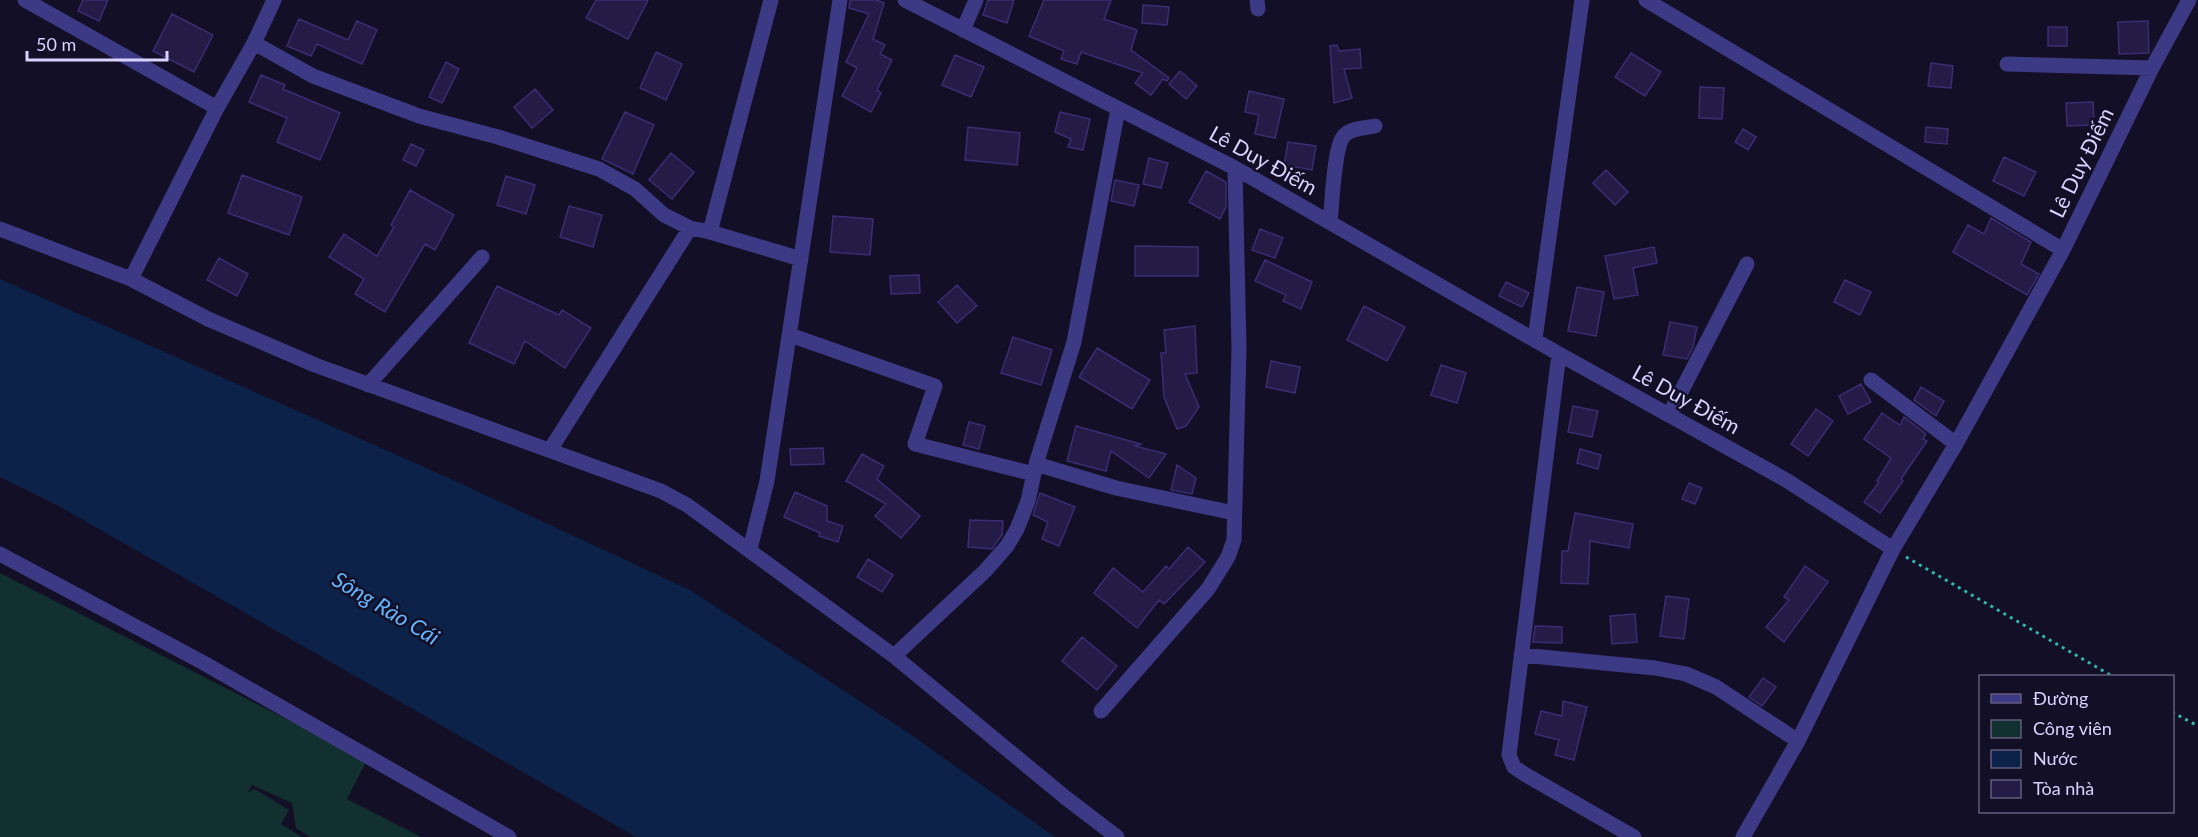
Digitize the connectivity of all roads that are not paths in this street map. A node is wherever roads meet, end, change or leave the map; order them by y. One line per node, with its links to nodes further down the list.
1 (26, 0): 14 (street)
2 (274, 0): 11 (street)
3 (771, 0): 21 (street)
4 (840, 0): 24 (street)
5 (905, 0): 10 (street, Lê Duy Điếm)
6 (976, 0): 10 (street)
7 (1582, 0): 28 (street)
8 (1646, 0): 22 (street)
9 (2189, 0): 13 (street, Lê Duy Điếm)
10 (963, 30): 15 (street, Lê Duy Điếm)
11 (254, 43): 14 (street); 19 (street)
12 (2007, 64): 13 (street)
13 (2152, 68): 22 (street, Lê Duy Điếm)
14 (217, 108): 26 (street)
15 (1118, 109): 17 (street, Lê Duy Điếm); 35 (street)
16 (1375, 126): 18 (street)
17 (1235, 168): 18 (street, Lê Duy Điếm); 36 (street)
18 (1330, 222): 28 (street, Lê Duy Điếm)
19 (690, 228): 21 (street); 34 (street)
20 (0, 229): 26 (street)
21 (710, 232): 24 (street)
22 (2063, 250): 33 (street, Lê Duy Điếm)
23 (482, 257): 31 (street)
24 (801, 259): 27 (street)
25 (1747, 264): 32 (street)
26 (131, 279): 31 (street)
27 (790, 335): 35 (street); 37 (street)
28 (1535, 339): 29 (street, Lê Duy Điếm)
29 (1559, 354): 32 (street, Lê Duy Điếm); 40 (street)
30 (1871, 380): 33 (street)
31 (368, 385): 34 (street)
32 (1669, 415): 38 (street, Lê Duy Điếm)
33 (1956, 444): 38 (street, Lê Duy Điếm)
34 (550, 450): 37 (street)
35 (1035, 469): 36 (street); 41 (street)
36 (1234, 513): 42 (street)
37 (750, 549): 41 (street)
38 (1893, 549): 43 (street)
39 (0, 554): 44 (street)
40 (1521, 655): 43 (street); 46 (street)
41 (894, 656): 45 (street)
42 (1101, 711)
43 (1798, 741): 47 (street)
44 (509, 837)
45 (1117, 837)
46 (1634, 837)
47 (1743, 837)

